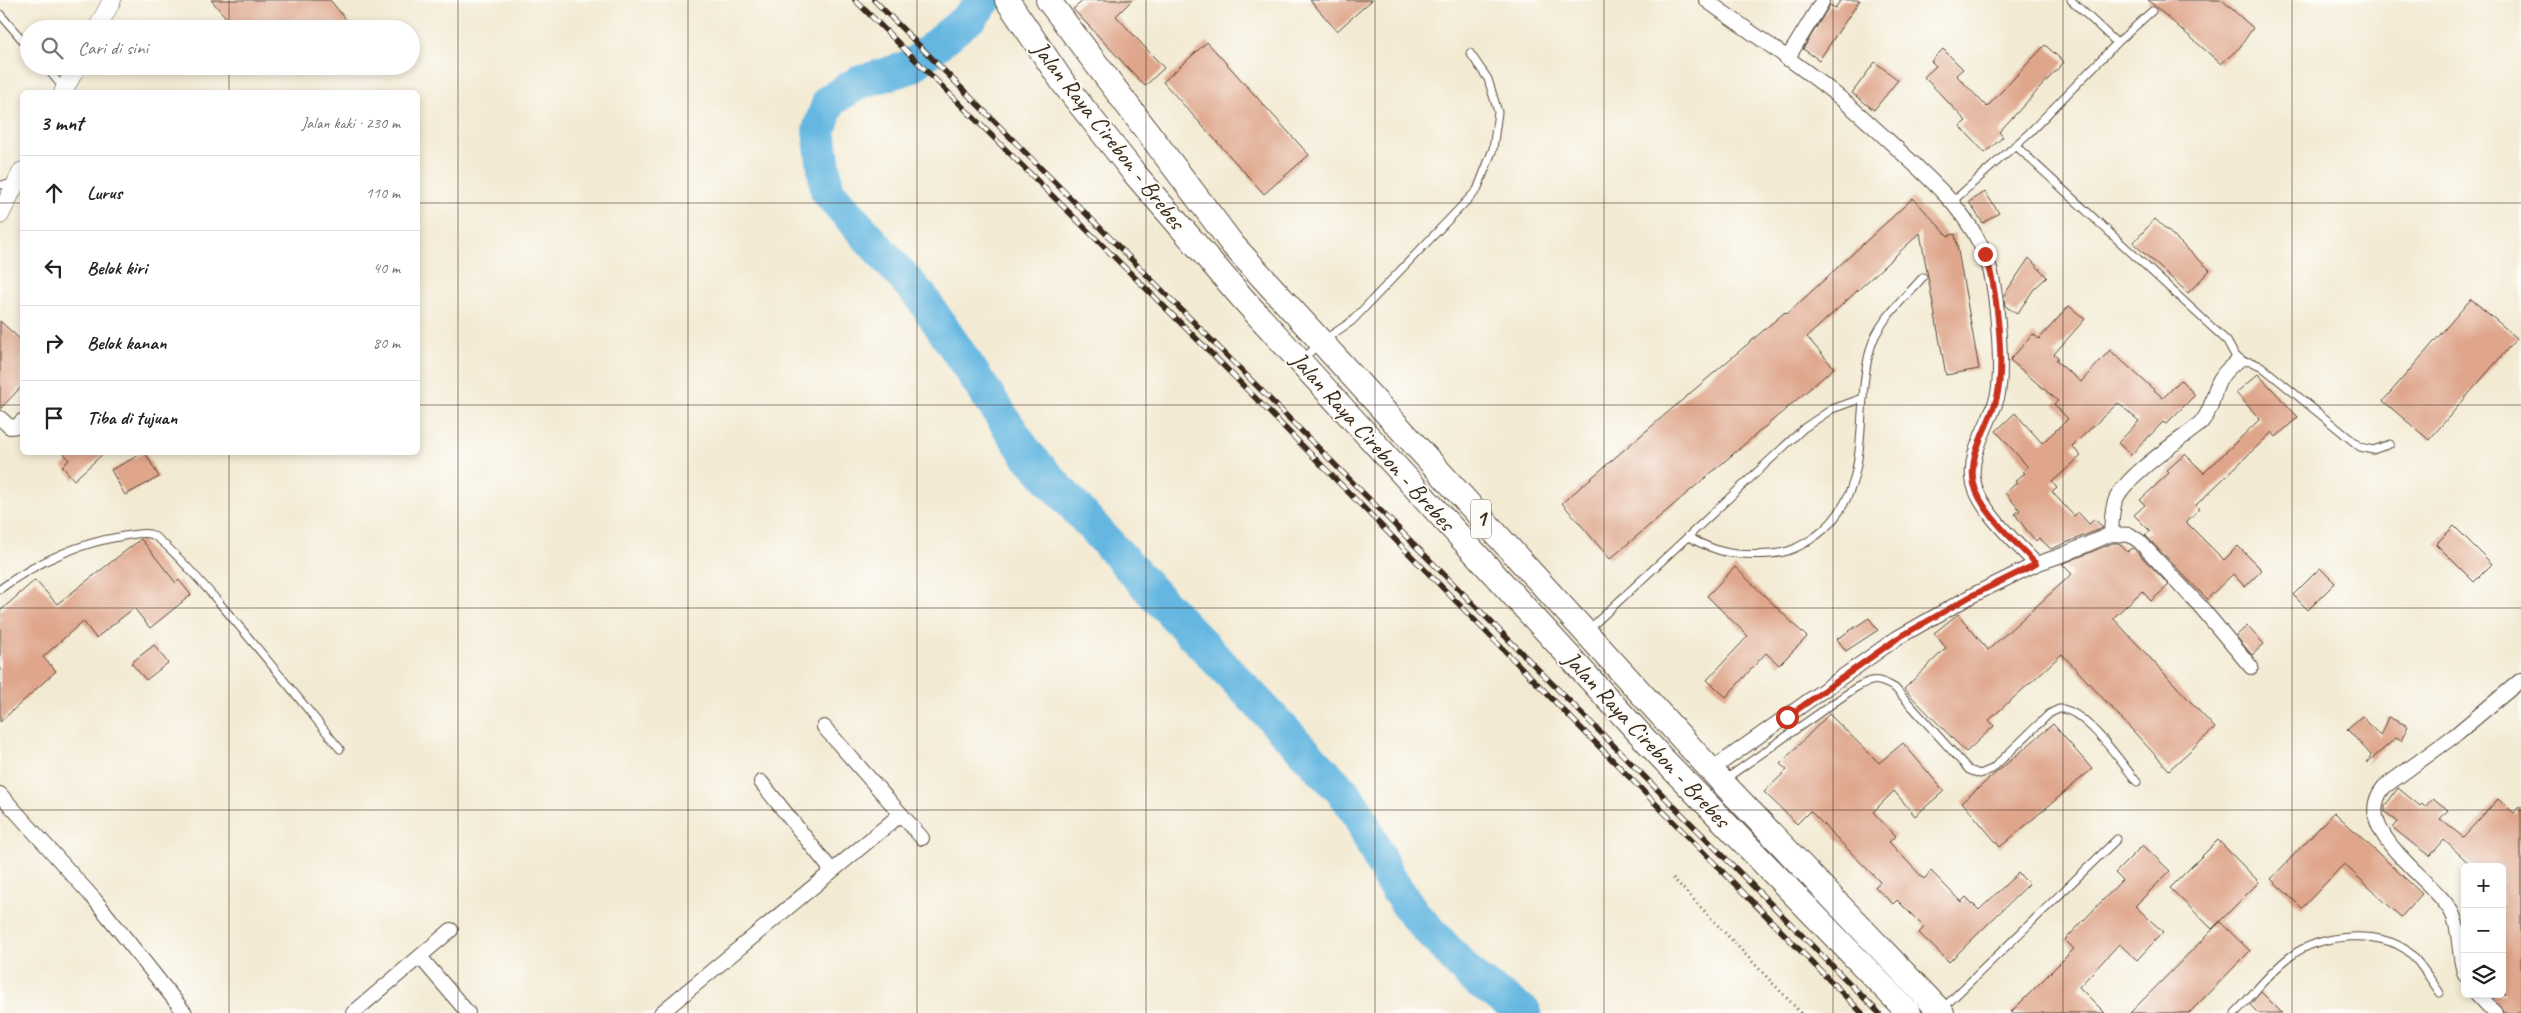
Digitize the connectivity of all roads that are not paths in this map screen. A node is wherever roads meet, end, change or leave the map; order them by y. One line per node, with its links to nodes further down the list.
1 (112, 0): 9 (street)
2 (1007, 0): 24 (highway, Jalan Raya Cirebon - Brebes / 1)
3 (1706, 0): 13 (street)
4 (2071, 0): 11 (lane)
5 (1822, 2): 13 (street)
6 (1055, 3): 23 (highway, Jalan Raya Cirebon - Brebes / 1)
7 (2152, 11): 11 (lane)
8 (0, 14): 10 (lane)
9 (102, 20)
10 (20, 37)
11 (2117, 43): 18 (lane)
12 (1470, 54): 23 (lane)
13 (1787, 59): 20 (street)
14 (52, 75): 16 (lane)
15 (72, 75): 17 (street)
16 (63, 90)
17 (65, 90)
18 (2016, 145): 20 (lane); 25 (lane)
19 (12, 180): 21 (street)
20 (1952, 202): 32 (street)
21 (0, 215)
22 (1923, 277): 26 (lane)
23 (1321, 342): 24 (lane); 34 (highway, Jalan Raya Cirebon - Brebes / 1)
24 (1301, 361): 57 (highway, Jalan Raya Cirebon - Brebes / 1)
25 (2238, 361): 29 (lane); 30 (street)
26 (1862, 398): 31 (lane); 31 (lane)
27 (0, 418): 28 (street)
28 (20, 423)
29 (2390, 444)
30 (2111, 534): 32 (street); 35 (street)
31 (1688, 537): 34 (lane)
32 (2036, 564): 39 (street)
33 (0, 589): 38 (lane)
34 (1586, 632): 39 (highway, Jalan Raya Cirebon - Brebes / 1)
35 (2250, 667)
36 (2521, 680): 48 (street)
37 (824, 727): 43 (street)
38 (340, 749)
39 (1716, 776): 41 (lane); 52 (highway, Jalan Raya Cirebon - Brebes / 1)
40 (761, 782): 46 (street)
41 (2137, 782)
42 (0, 794): 53 (street)
43 (900, 814): 44 (street); 46 (street)
44 (922, 838)
45 (2117, 839): 52 (lane)
46 (832, 872): 56 (street)
47 (451, 930): 49 (street)
48 (2461, 955)
49 (421, 958): 54 (street); 55 (street)
50 (2440, 992): 58 (lane)
51 (2481, 998): 59 (street)
52 (1940, 1012)
53 (185, 1013)
54 (354, 1013)
55 (468, 1013)
56 (661, 1013)
57 (1909, 1013)
58 (2235, 1013)
59 (2495, 1013)

